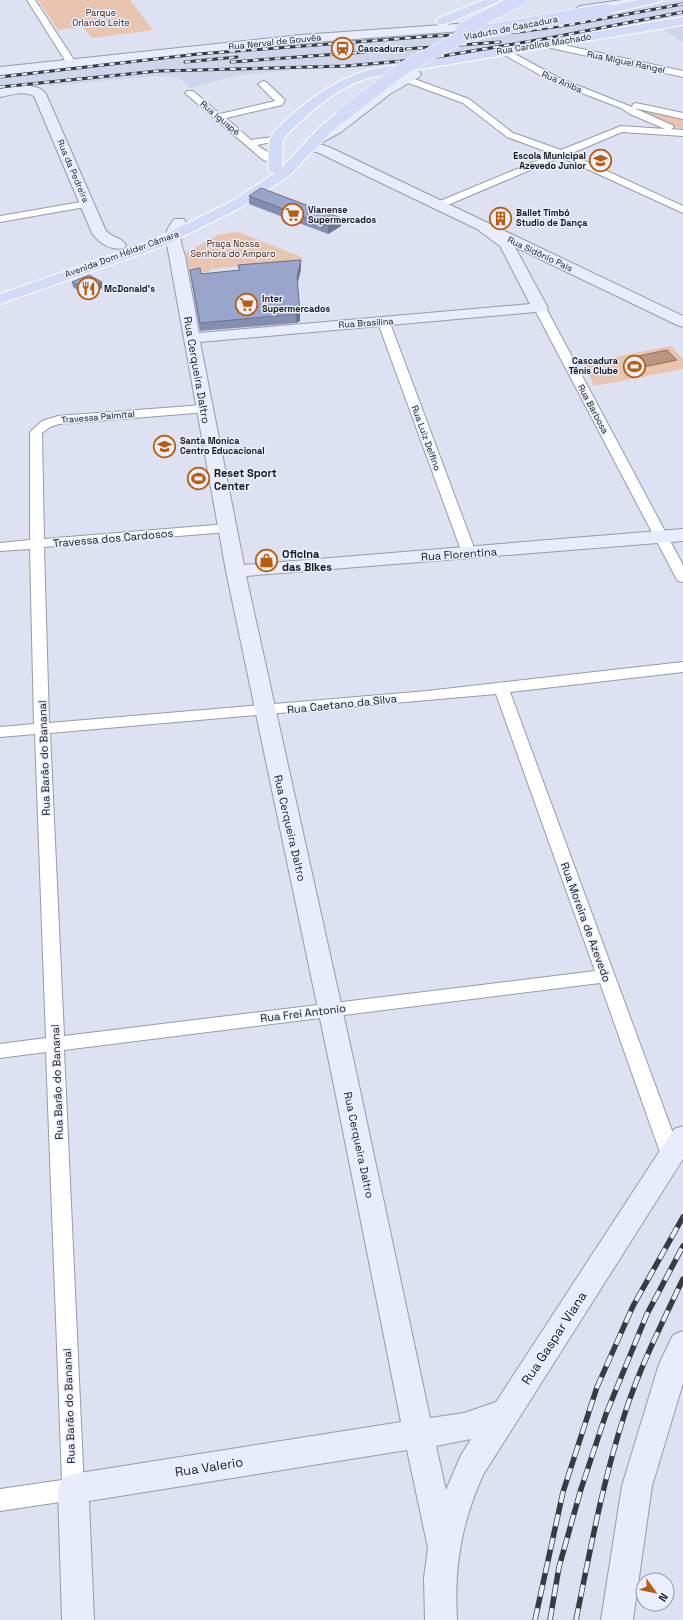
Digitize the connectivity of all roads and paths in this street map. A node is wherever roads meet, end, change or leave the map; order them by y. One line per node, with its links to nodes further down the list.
1 (31, 0): 10 (street)
2 (494, 0): 7 (main road)
3 (519, 0): 18 (main road, Viaduto de Cascadura, bridge)
4 (645, 0): 7 (main road, Rua Nerval de Gouvêa)
5 (656, 0): 18 (main road, Viaduto de Cascadura, bridge)
6 (683, 21): 8 (main road, Rua Carolina Machado)
7 (454, 29): 10 (main road, Rua Nerval de Gouvêa)
8 (545, 44): 9 (main road, Rua Carolina Machado); 13 (street, Rua Miguel Rangel)
9 (504, 51): 12 (main road, Rua Carolina Machado); 17 (street, Rua Aniba)
10 (71, 64): 11 (main road, Rua Nerval de Gouvêa)
11 (0, 71)
12 (405, 73): 22 (main road); 24 (main road, Avenida Dom Hélder Câmara); 25 (street)
13 (683, 74)
14 (262, 84): 20 (street)
15 (0, 93): 27 (main road, Rua da Pedreira)
16 (190, 93): 20 (street, Rua Iguapé)
17 (624, 106): 19 (street); 21 (street)
18 (338, 114): 24 (main road, Avenida Dom Hélder Câmara); 26 (main road, Avenida Dom Hélder Câmara)
19 (683, 116)
20 (219, 117): 23 (street, Rua Iguapé)
21 (683, 133): 25 (street)
22 (278, 138): 23 (street, Rua Iguapé); 26 (main road)
23 (250, 143): 26 (street, Rua Iguapé)
24 (313, 143): 28 (main road, Rua Sidônio Pais); 33 (main road, Avenida Dom Hélder Câmara)
25 (562, 154): 28 (street); 29 (street)
26 (275, 165): 31 (main road, Avenida Dom Hélder Câmara)
27 (87, 204): 30 (street); 34 (main road, Rua da Pedreira)
28 (439, 205): 32 (main road, Rua Sidônio Pais)
29 (683, 210)
30 (0, 219)
31 (179, 222): 33 (main road, Rua Cerqueira Daltro); 34 (main road, Avenida Dom Hélder Câmara)
32 (482, 227): 39 (main road, Rua Barbosa); 40 (main road, Rua Sidônio Pais)
33 (174, 237): 35 (main road, Avenida Dom Hélder Câmara); 36 (main road, Rua Cerqueira Daltro)
34 (119, 245): 37 (main road, Avenida Dom Hélder Câmara)
35 (135, 251): 36 (main road); 38 (main road, Avenida Dom Hélder Câmara)
36 (176, 252): 42 (main road, Rua Cerqueira Daltro)
37 (0, 287)
38 (0, 299)
39 (540, 308): 41 (main road, Rua Brasilina); 46 (street, Rua Barbosa)
40 (683, 322)
41 (384, 323): 42 (main road, Rua Brasilina); 49 (street, Rua Luiz Delfino)
42 (192, 338): 43 (main road, Rua Cerqueira Daltro)
43 (203, 409): 44 (main road, Rua Cerqueira Daltro); 47 (street, Travessa Palmital)
44 (227, 528): 47 (street, Travessa dos Cardosos); 50 (main road, Rua Cerqueira Daltro)
45 (683, 535): 46 (main road, Rua Florentina)
46 (661, 538): 49 (main road, Rua Florentina); 51 (street, Rua Barbosa)
47 (37, 544): 48 (street, Travessa dos Cardosos); 55 (street, Rua Barão do Bananal)
48 (0, 547)
49 (469, 553): 50 (main road, Rua Florentina)
50 (235, 570): 54 (main road, Rua Cerqueira Daltro)
51 (683, 578)
52 (683, 667): 53 (street, Rua Caetano da Silva)
53 (501, 688): 54 (street, Rua Caetano da Silva); 57 (street, Rua Moreira de Azevedo)
54 (264, 711): 55 (street, Rua Caetano da Silva); 58 (main road, Rua Cerqueira Daltro)
55 (42, 729): 56 (street, Rua Caetano da Silva); 59 (street, Rua Barão do Bananal)
56 (0, 732)
57 (606, 976): 58 (street, Rua Frei Antonio); 61 (street, Rua Moreira de Azevedo)
58 (330, 1010): 59 (street, Rua Frei Antonio); 64 (main road, Rua Cerqueira Daltro)
59 (55, 1044): 60 (street, Rua Frei Antonio); 65 (street, Rua Barão do Bananal)
60 (0, 1051)
61 (677, 1146): 63 (main road, Rua Gaspar Viana)
62 (683, 1344): 70 (main road)
63 (506, 1412): 64 (main road); 67 (main road, Rua Gaspar Viana)
64 (418, 1434): 65 (main road, Rua Valerio); 67 (main road, Rua Cerqueira Daltro)
65 (73, 1489): 66 (street, Rua Valerio); 68 (main road, Rua Barão do Bananal)
66 (0, 1500)
67 (443, 1547): 69 (main road, Rua Gaspar Viana)
68 (78, 1620)
69 (441, 1620)
70 (617, 1620)

